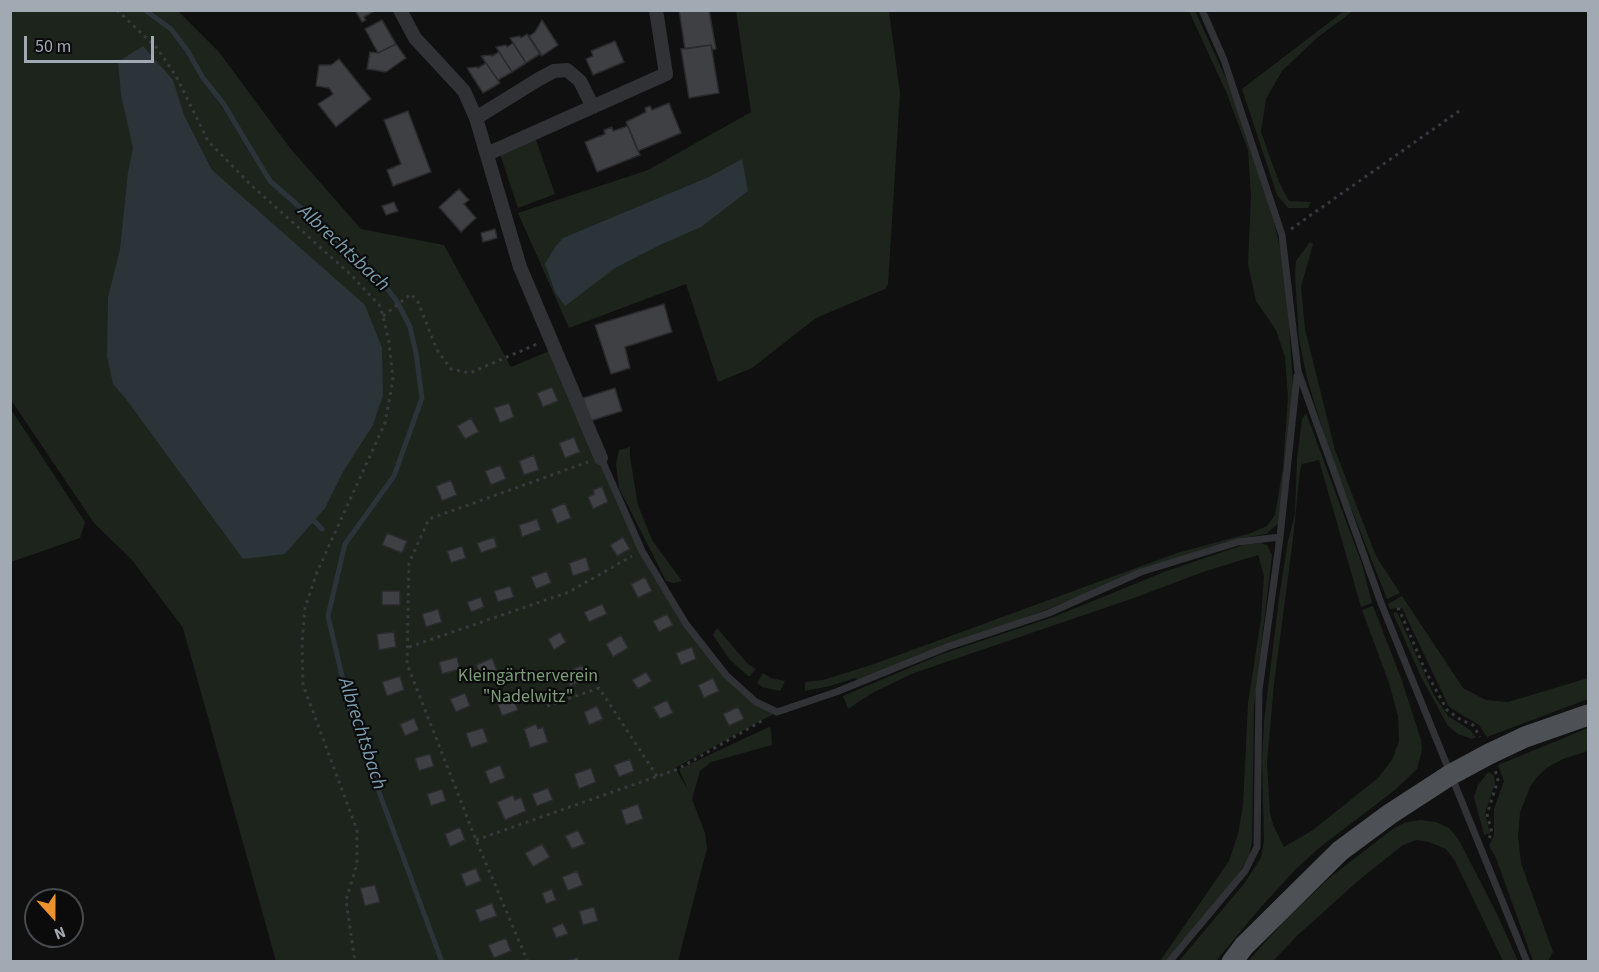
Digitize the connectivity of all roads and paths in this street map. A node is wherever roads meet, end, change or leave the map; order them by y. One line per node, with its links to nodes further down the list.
1 (117, 10): 10 (path)
2 (400, 10): 7 (street)
3 (656, 10): 5 (street)
4 (1202, 10): 9 (lane)
5 (593, 107): 7 (street); 8 (street)
6 (1462, 109): 9 (path)
7 (476, 118): 8 (street)
8 (487, 154): 11 (street)
9 (1282, 235): 12 (lane)
10 (383, 316): 11 (path); 26 (path)
11 (551, 339): 13 (street)
12 (1298, 372): 14 (lane); 22 (lane)
13 (601, 458): 15 (lane); 17 (path)
14 (1280, 537): 19 (lane); 28 (lane)
15 (642, 551): 17 (path); 19 (lane)
16 (1399, 609): 21 (path)
17 (409, 646): 24 (path)
18 (548, 706): 23 (path)
19 (777, 712): 23 (path)
20 (1588, 715): 21 (main road)
21 (1489, 754): 22 (main road); 25 (path)
22 (1450, 775): 25 (lane); 29 (main road)
23 (657, 776): 24 (path)
24 (476, 840): 27 (path)
25 (1481, 849): 30 (lane)
26 (355, 962)
27 (528, 962)
28 (1169, 962)
29 (1232, 962)
30 (1527, 962)

